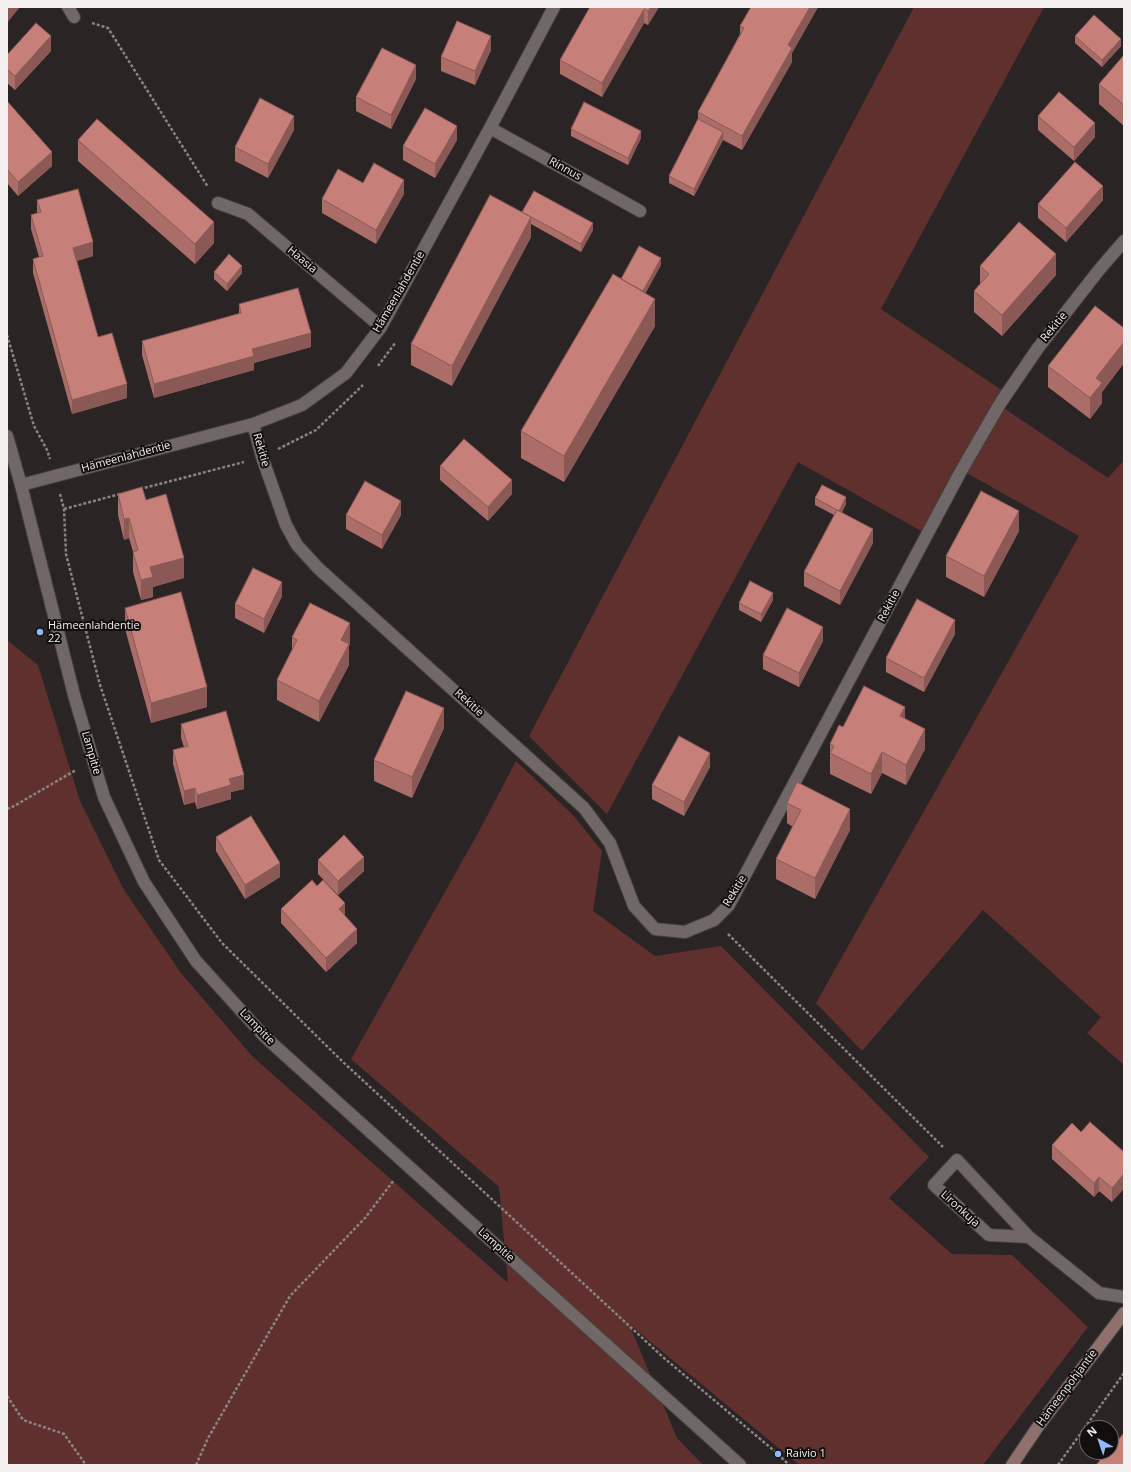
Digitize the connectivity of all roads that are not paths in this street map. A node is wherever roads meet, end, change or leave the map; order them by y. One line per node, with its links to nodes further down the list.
1 (554, 7): 2 (street, Hämeenlahdentie)
2 (490, 128): 4 (street, Rinnus); 6 (street, Hämeenlahdentie)
3 (218, 203): 6 (street, Haasia)
4 (640, 211)
5 (1124, 242): 7 (street, Rekitie)
6 (381, 327): 7 (street, Hämeenlahdentie)
7 (253, 424): 9 (street, Hämeenlahdentie)
8 (7, 436): 9 (street, Lampitie)
9 (21, 485): 13 (street, Lampitie)
10 (1029, 1236): 10 (street, Lironkuja); 11 (street)
11 (1124, 1297)
12 (1124, 1313): 14 (main road, Hämeenpohjantie)
13 (740, 1465)
14 (1012, 1465)

